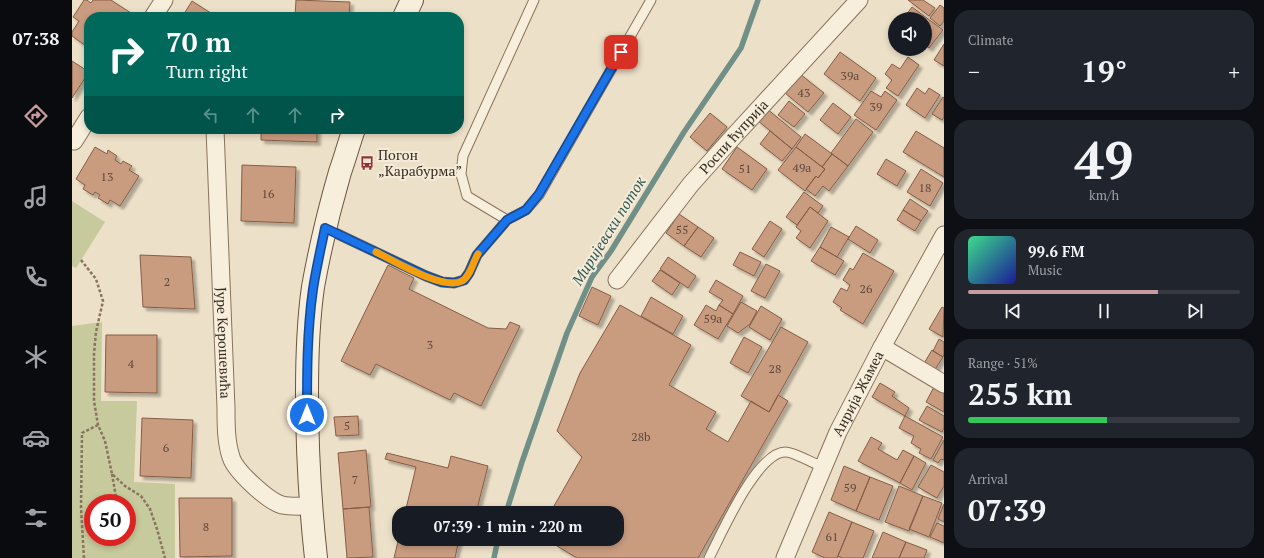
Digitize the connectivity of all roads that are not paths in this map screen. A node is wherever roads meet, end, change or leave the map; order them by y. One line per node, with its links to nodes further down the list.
1 (164, 0): 6 (street)
2 (412, 0): 7 (main road)
3 (534, 0): 12 (lane)
4 (651, 0): 12 (lane)
5 (859, 0): 15 (street, Роспи ћуприја)
6 (156, 12)
7 (406, 12)
8 (84, 125): 11 (street)
9 (215, 134): 19 (street, Јуре Керошевића)
10 (352, 134): 13 (main road)
11 (72, 140)
12 (507, 220): 13 (lane)
13 (325, 228): 19 (main road)
14 (944, 235): 16 (street, Анрија Жамеа)
15 (617, 280)
16 (882, 348): 17 (street); 18 (street, Анрија Жамеа)
17 (944, 384)
18 (823, 467): 21 (lane); 22 (street, Анрија Жамеа)
19 (310, 506): 20 (main road)
20 (316, 558)
21 (709, 558)
22 (785, 558)

